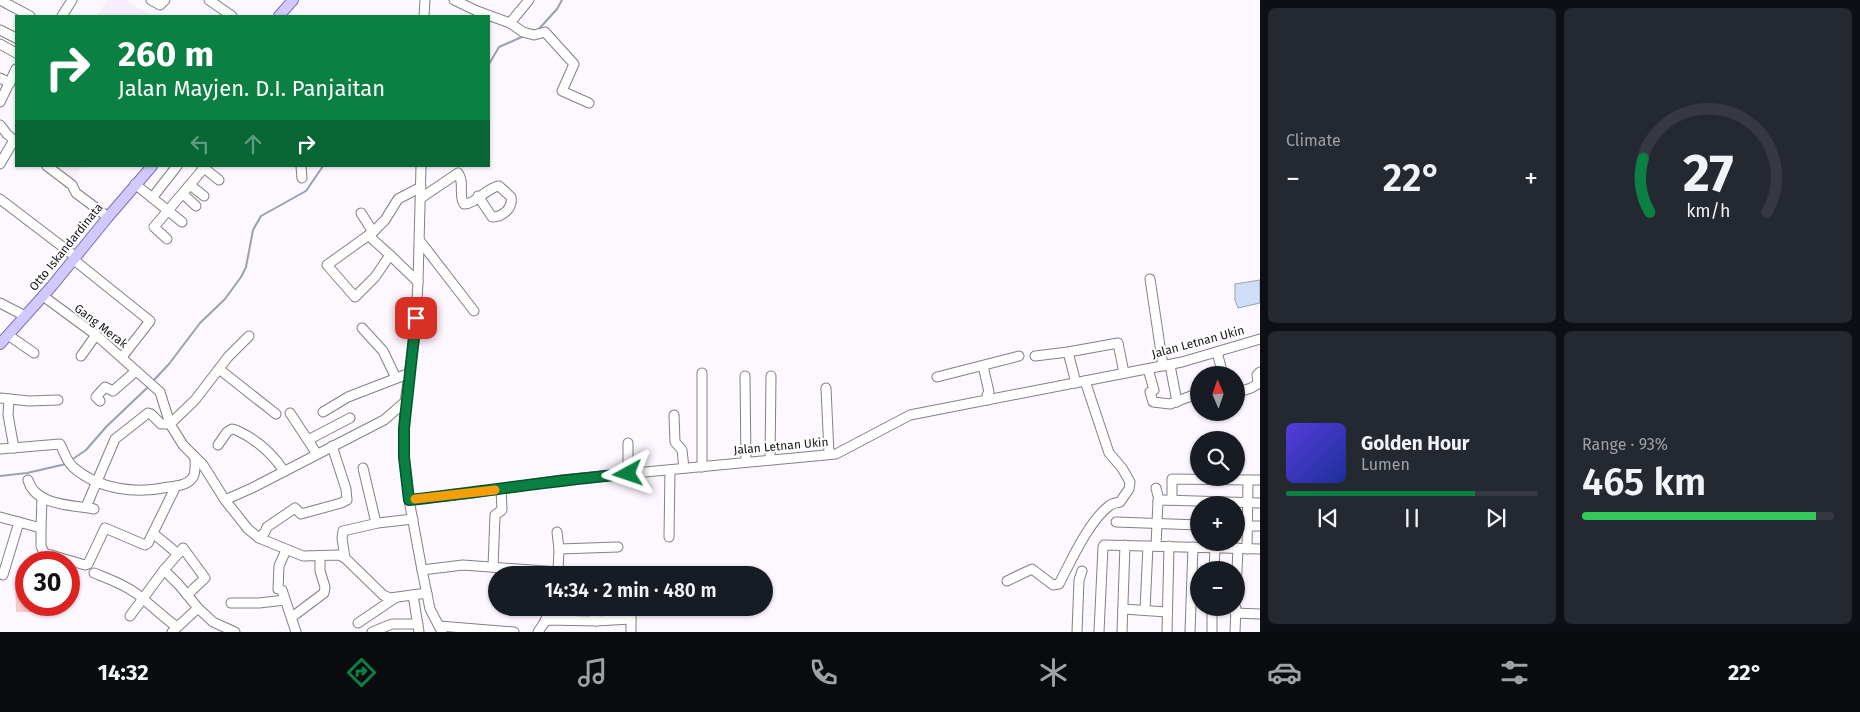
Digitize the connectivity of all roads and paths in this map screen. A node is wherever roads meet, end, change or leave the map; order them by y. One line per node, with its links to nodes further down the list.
1 (0, 0): 11 (street)
2 (72, 0): 12 (street)
3 (151, 0): 4 (street)
4 (165, 0)
5 (209, 0): 13 (street)
6 (293, 0): 14 (main road)
7 (425, 0): 15 (street)
8 (529, 0): 17 (street)
9 (460, 1): 10 (street)
10 (476, 14)
11 (28, 15)
12 (63, 15)
13 (231, 15)
14 (281, 15)
15 (424, 15)
16 (490, 18): 17 (street)
17 (510, 23): 26 (street)
18 (0, 30): 19 (street)
19 (15, 38)
20 (0, 44): 21 (street)
21 (15, 52)
22 (15, 71): 24 (street)
23 (0, 78): 24 (street)
24 (10, 83): 25 (street)
25 (0, 102)
26 (589, 103)
27 (0, 125): 28 (street)
28 (15, 141): 29 (street)
29 (0, 164)
30 (48, 167): 51 (street)
31 (151, 167): 38 (main road, Otto Iskandardinata)
32 (176, 167): 44 (street)
33 (204, 167): 37 (street); 39 (street)
34 (302, 167): 36 (street)
35 (421, 167): 40 (street)
36 (302, 178)
37 (219, 180)
38 (135, 184): 44 (street); 51 (main road, Otto Iskandardinata)
39 (190, 185): 41 (street); 42 (street)
40 (421, 187): 45 (street); 53 (street)
41 (183, 194): 47 (street); 48 (street)
42 (204, 196)
43 (478, 196): 45 (street)
44 (152, 198): 48 (street)
45 (421, 198): 55 (street)
46 (3, 201): 49 (street); 57 (street)
47 (196, 206)
48 (168, 211): 52 (street); 54 (street)
49 (0, 212)
50 (361, 213): 53 (street)
51 (108, 216): 57 (main road, Otto Iskandardinata)
52 (182, 222)
53 (371, 234): 56 (street); 56 (street)
54 (167, 239)
55 (420, 242): 59 (street); 62 (street)
56 (390, 255): 59 (street)
57 (75, 258): 60 (main road, Otto Iskandardinata); 76 (street)
58 (1150, 279): 77 (street)
59 (418, 282): 84 (street)
60 (43, 296): 63 (main road, Otto Iskandardinata); 66 (street, Gang Merak)
61 (0, 303): 63 (street)
62 (474, 311)
63 (25, 316): 65 (main road, Otto Iskandardinata)
64 (362, 328): 90 (street)
65 (8, 335): 69 (main road, Otto Iskandardinata); 70 (street)
66 (96, 335): 73 (street); 76 (street, Gang Merak)
67 (249, 336): 80 (street)
68 (1260, 339): 72 (street, Jalan Letnan Ukin)
69 (0, 344)
70 (34, 352)
71 (1068, 352): 75 (street); 86 (street); 91 (street)
72 (1217, 352): 77 (street, Jalan Letnan Ukin); 79 (street)
73 (81, 356)
74 (1019, 356): 78 (street)
75 (1035, 356)
76 (122, 357): 82 (street, Gang Merak)
77 (1166, 365): 81 (street, Jalan Letnan Ukin); 100 (street)
78 (981, 366): 89 (street); 96 (street)
79 (1221, 366)
80 (219, 369): 103 (street); 106 (street)
81 (1148, 369): 86 (street, Jalan Letnan Ukin); 100 (street)
82 (136, 370): 98 (street); 106 (street, Gang Merak)
83 (1260, 372): 93 (street)
84 (410, 373): 90 (street); 99 (street)
85 (702, 373): 118 (street)
86 (1124, 374): 91 (street, Jalan Letnan Ukin)
87 (745, 376): 117 (street)
88 (771, 376): 115 (street)
89 (936, 376)
90 (396, 378): 102 (street)
91 (1080, 382): 96 (street, Jalan Letnan Ukin); 174 (street)
92 (826, 388): 114 (street)
93 (1245, 390)
94 (1190, 397): 100 (street)
95 (4, 398): 97 (street); 111 (street)
96 (987, 398): 114 (street, Jalan Letnan Ukin)
97 (58, 400)
98 (100, 401)
99 (405, 402): 110 (street); 133 (street)
100 (1177, 402)
101 (290, 412): 107 (street)
102 (323, 412)
103 (276, 414)
104 (674, 415): 120 (street)
105 (350, 418): 107 (street)
106 (170, 424): 116 (street); 127 (street)
107 (308, 440): 113 (street)
108 (628, 443): 123 (street)
109 (218, 445): 122 (street)
110 (332, 446): 113 (street); 152 (street)
111 (14, 448): 112 (street); 127 (street)
112 (0, 449)
113 (317, 454): 122 (street)
114 (829, 454): 115 (street, Jalan Letnan Ukin)
115 (770, 460): 117 (street, Jalan Letnan Ukin)
116 (199, 461): 128 (street); 132 (street)
117 (746, 462): 118 (street, Jalan Letnan Ukin)
118 (702, 466): 120 (street, Jalan Letnan Ukin)
119 (363, 468): 142 (street)
120 (684, 468): 121 (street, Jalan Letnan Ukin)
121 (670, 470): 123 (street, Jalan Letnan Ukin); 151 (street)
122 (284, 471): 132 (street)
123 (628, 474): 130 (street, Jalan Letnan Ukin)
124 (28, 480): 131 (street)
125 (1248, 480): 126 (street); 134 (street); 136 (street)
126 (1260, 480)
127 (98, 481): 128 (street); 131 (street)
128 (175, 488): 149 (street)
129 (1156, 488): 135 (street)
130 (501, 489): 133 (street, Jalan Letnan Ukin); 166 (street)
131 (42, 497): 147 (street)
132 (226, 500): 152 (street)
133 (409, 500): 139 (street)
134 (1172, 500): 135 (street); 136 (street)
135 (1158, 501): 143 (street)
136 (1248, 503): 137 (street); 145 (street)
137 (1260, 503)
138 (0, 517): 140 (street)
139 (408, 520): 142 (street); 170 (street)
140 (19, 522): 147 (street); 173 (street)
141 (1116, 522): 143 (street)
142 (376, 523): 165 (street)
143 (1157, 523): 144 (street); 154 (street)
144 (1190, 524)
145 (1247, 526): 146 (street); 150 (street)
146 (1260, 526)
147 (41, 528): 149 (street)
148 (557, 532): 159 (street)
149 (154, 534): 163 (street)
150 (1245, 535)
151 (669, 537)
152 (259, 538): 161 (street)
153 (1125, 545): 154 (street); 183 (street); 208 (street)
154 (1152, 546): 155 (street); 184 (street)
155 (1169, 546): 157 (street); 185 (street)
156 (618, 547): 159 (street)
157 (1190, 547)
158 (1245, 548): 160 (street)
159 (559, 549): 167 (street)
160 (1260, 549)
161 (286, 550): 164 (street); 180 (street)
162 (1193, 551): 211 (street)
163 (178, 554): 169 (street); 176 (street)
164 (320, 557): 165 (street); 193 (street)
165 (345, 558): 178 (street)
166 (493, 566)
167 (558, 566)
168 (488, 567): 170 (street)
169 (164, 570): 176 (street); 179 (street)
170 (422, 570): 175 (street)
171 (1082, 571): 207 (street)
172 (94, 572): 179 (street)
173 (3, 575)
174 (1007, 581)
175 (427, 593): 177 (street); 199 (street)
176 (187, 595): 182 (street)
177 (413, 595): 178 (street); 198 (street)
178 (395, 598): 196 (street)
179 (142, 599): 188 (street); 200 (street)
180 (285, 600): 181 (street); 193 (street)
181 (231, 603)
182 (198, 608): 200 (street); 201 (street)
183 (1123, 609): 184 (street); 209 (street)
184 (1145, 610): 185 (street)
185 (1167, 612): 210 (street)
186 (1245, 612): 187 (street)
187 (1260, 614)
188 (130, 616)
189 (548, 616): 197 (street)
190 (594, 616): 195 (street)
191 (1212, 616): 212 (street)
192 (1235, 616): 213 (street)
193 (292, 618): 202 (street)
194 (631, 618): 195 (street); 206 (street)
195 (596, 621): 197 (street)
196 (358, 622)
197 (544, 623): 205 (street)
198 (418, 628): 203 (street)
199 (440, 629): 204 (street)
200 (175, 630)
201 (235, 632)
202 (296, 632)
203 (372, 632)
204 (514, 632)
205 (538, 632)
206 (631, 632)
207 (1077, 632)
208 (1099, 632)
209 (1122, 632)
210 (1167, 632)
211 (1190, 632)
212 (1212, 632)
213 (1235, 632)

